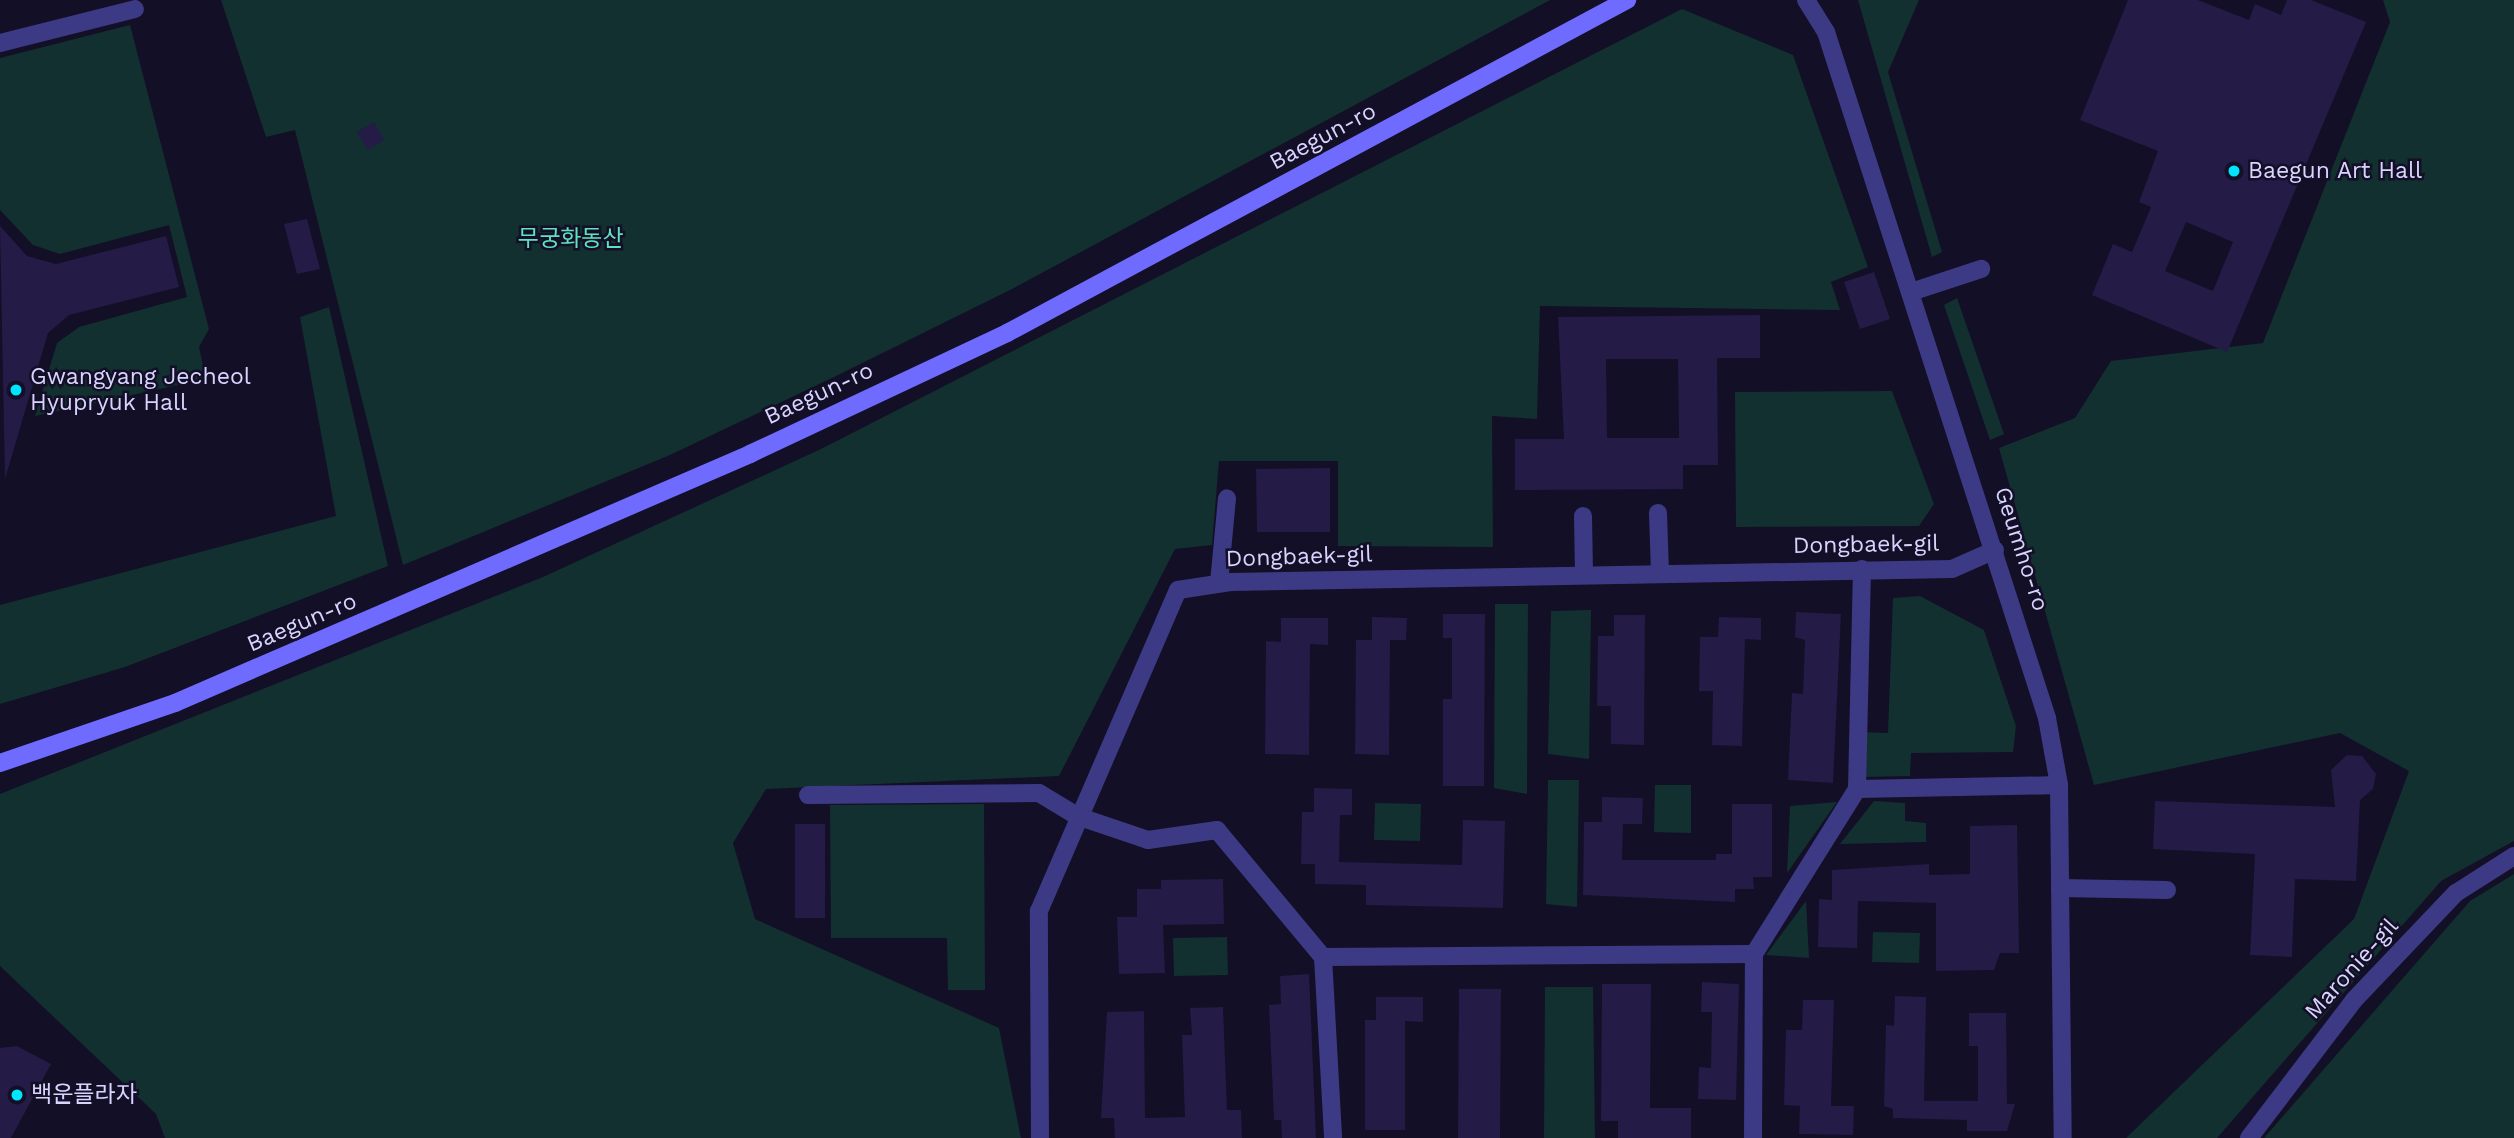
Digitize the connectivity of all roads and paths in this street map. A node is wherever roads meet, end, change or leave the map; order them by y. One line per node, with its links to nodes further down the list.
1 (1627, 0): 15 (main road, Baegun-ro)
2 (1806, 0): 6 (street, Geumho-ro)
3 (135, 9): 4 (street)
4 (0, 43)
5 (1981, 268): 6 (street)
6 (1911, 292): 10 (street, Geumho-ro)
7 (1227, 498): 14 (street)
8 (1658, 513): 12 (street)
9 (1583, 516): 13 (street)
10 (1995, 551): 11 (street, Dongbaek-gil); 16 (street, Geumho-ro)
11 (1862, 569): 12 (street, Dongbaek-gil); 17 (street)
12 (1660, 573): 13 (street, Dongbaek-gil)
13 (1584, 575): 14 (street, Dongbaek-gil)
14 (1219, 583): 19 (street, Dongbaek-gil)
15 (0, 763)
16 (2059, 785): 17 (street); 21 (street, Geumho-ro)
17 (1857, 789): 23 (street)
18 (808, 795): 19 (street)
19 (1077, 816): 24 (street); 25 (street, Dongbaek-gil)
20 (2514, 856): 29 (street, Maronie-gil)
21 (2060, 888): 22 (street); 28 (street, Geumho-ro)
22 (2167, 890)
23 (1754, 954): 24 (street); 27 (street)
24 (1322, 957): 26 (street)
25 (1040, 1138)
26 (1333, 1138)
27 (1753, 1138)
28 (2063, 1138)
29 (2249, 1138)

